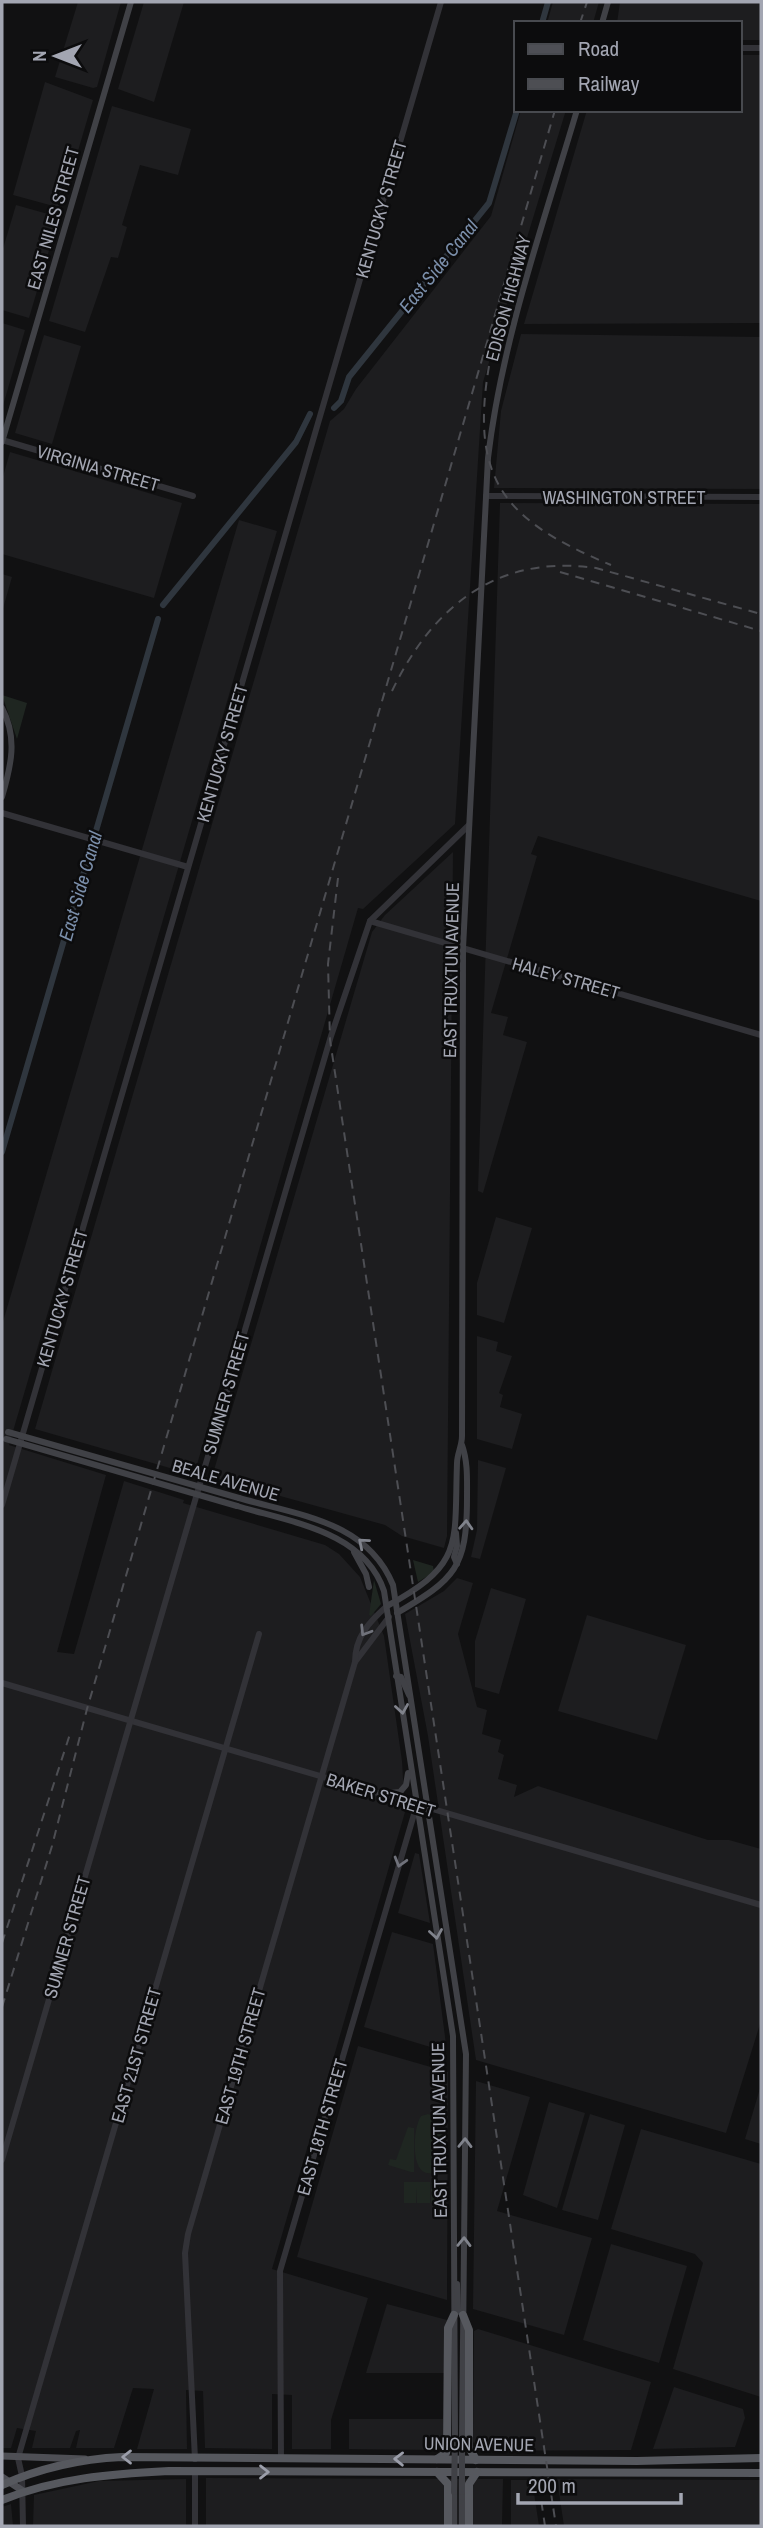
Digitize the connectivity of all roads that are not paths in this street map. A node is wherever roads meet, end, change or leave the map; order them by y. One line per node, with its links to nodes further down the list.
1 (131, 2): 8 (main road, EAST NILES STREET)
2 (441, 2): 16 (street, KENTUCKY STREET)
3 (608, 2): 4 (main road)
4 (603, 21)
5 (742, 48): 6 (street)
6 (761, 48)
7 (575, 112): 10 (main road, EDISON HIGHWAY)
8 (2, 441): 9 (street, VIRGINIA STREET)
9 (193, 496)
10 (486, 496): 11 (street, WASHINGTON STREET); 15 (main road, EAST TRUXTUN AVENUE)
11 (761, 497)
12 (2, 708): 13 (main road)
13 (2, 797)
14 (2, 813): 16 (street)
15 (469, 825): 17 (street, SUMNER STREET); 18 (main road, EAST TRUXTUN AVENUE)
16 (188, 867): 23 (street, KENTUCKY STREET)
17 (370, 921): 18 (street, HALEY STREET); 37 (street, SUMNER STREET)
18 (463, 948): 19 (street, HALEY STREET); 21 (main road, EAST TRUXTUN AVENUE)
19 (761, 1035)
20 (4, 1434): 22 (main road, BEALE AVENUE, bridge)
21 (462, 1445): 24 (main road, EAST TRUXTUN AVENUE); 26 (main road, EAST TRUXTUN AVENUE, one-way to 21)
22 (238, 1502): 25 (main road, BEALE AVENUE); 28 (main road, BEALE AVENUE, one-way to 22)
23 (2, 1505)
24 (455, 1527): 26 (main road); 28 (main road, EAST TRUXTUN AVENUE)
25 (349, 1545): 27 (main road); 29 (main road, BEALE AVENUE)
26 (457, 1564): 30 (main road, EAST TRUXTUN AVENUE)
27 (369, 1587)
28 (397, 1600): 29 (main road, EAST TRUXTUN AVENUE); 30 (main road, BEALE AVENUE)
29 (387, 1606): 31 (main road, BEALE AVENUE); 33 (street, EAST 19TH STREET, one-way to 33)
30 (399, 1611): 31 (main road, EAST TRUXTUN AVENUE); 36 (main road, EAST TRUXTUN AVENUE)
31 (388, 1617): 33 (street, EAST 19TH STREET); 34 (main road, EAST TRUXTUN AVENUE)
32 (259, 1634): 38 (street, EAST 21ST STREET)
33 (355, 1662): 40 (street, EAST 19TH STREET)
34 (396, 1676): 36 (main road); 39 (main road, EAST TRUXTUN AVENUE, one-way to 39)
35 (2, 1683): 37 (street, BAKER STREET)
36 (414, 1706): 43 (main road, EAST TRUXTUN AVENUE)
37 (130, 1721): 38 (street, BAKER STREET); 45 (street, SUMNER STREET)
38 (226, 1748): 40 (street, BAKER STREET); 53 (street, EAST 21ST STREET)
39 (408, 1754): 41 (main road); 42 (main road, EAST TRUXTUN AVENUE)
40 (321, 1776): 41 (street, BAKER STREET); 57 (street, EAST 19TH STREET)
41 (380, 1794): 42 (street, BAKER STREET)
42 (417, 1804): 43 (street, BAKER STREET); 46 (main road, EAST TRUXTUN AVENUE, one-way to 46); 54 (street, EAST 18TH STREET, one-way to 54)
43 (430, 1809): 44 (street, BAKER STREET); 47 (main road, EAST TRUXTUN AVENUE, one-way to 43)
44 (761, 1905)
45 (2, 2160)
46 (454, 2189): 47 (main road); 48 (main road, EAST TRUXTUN AVENUE)
47 (465, 2189): 48 (main road, EAST TRUXTUN AVENUE, one-way to 47)
48 (459, 2315): 49 (main road, EAST TRUXTUN AVENUE); 49 (main road, EAST TRUXTUN AVENUE); 50 (highway); 51 (highway)
49 (458, 2439): 69 (main road, EAST TRUXTUN AVENUE, bridge)
50 (447, 2447): 51 (highway); 58 (highway)
51 (469, 2447): 59 (highway)
52 (2, 2456): 53 (main road)
53 (19, 2458): 56 (main road); 64 (street, EAST 21ST STREET)
54 (281, 2458): 57 (highway, UNION AVENUE); 58 (highway, UNION AVENUE, one-way to 54)
55 (761, 2458): 59 (highway, UNION AVENUE)
56 (86, 2459): 57 (highway, UNION AVENUE, one-way to 56); 64 (highway, UNION AVENUE)
57 (195, 2459)
58 (436, 2459): 59 (highway, UNION AVENUE)
59 (476, 2460)
60 (195, 2471): 61 (highway, UNION AVENUE, one-way to 61); 68 (highway, UNION AVENUE); 72 (street)
61 (437, 2472): 62 (highway, UNION AVENUE); 66 (highway)
62 (477, 2472): 63 (highway, UNION AVENUE); 67 (highway)
63 (761, 2473)
64 (22, 2476): 65 (highway, UNION AVENUE); 68 (street, EAST 21ST STREET)
65 (4, 2481): 68 (main road)
66 (448, 2484): 67 (highway); 73 (highway)
67 (469, 2484): 76 (highway)
68 (23, 2491): 70 (highway, UNION AVENUE); 71 (street, EAST 21ST STREET)
69 (458, 2492): 74 (main road); 75 (main road)
70 (2, 2500)
71 (23, 2526)
72 (195, 2526)
73 (447, 2526)
74 (454, 2526)
75 (462, 2526)
76 (469, 2526)

